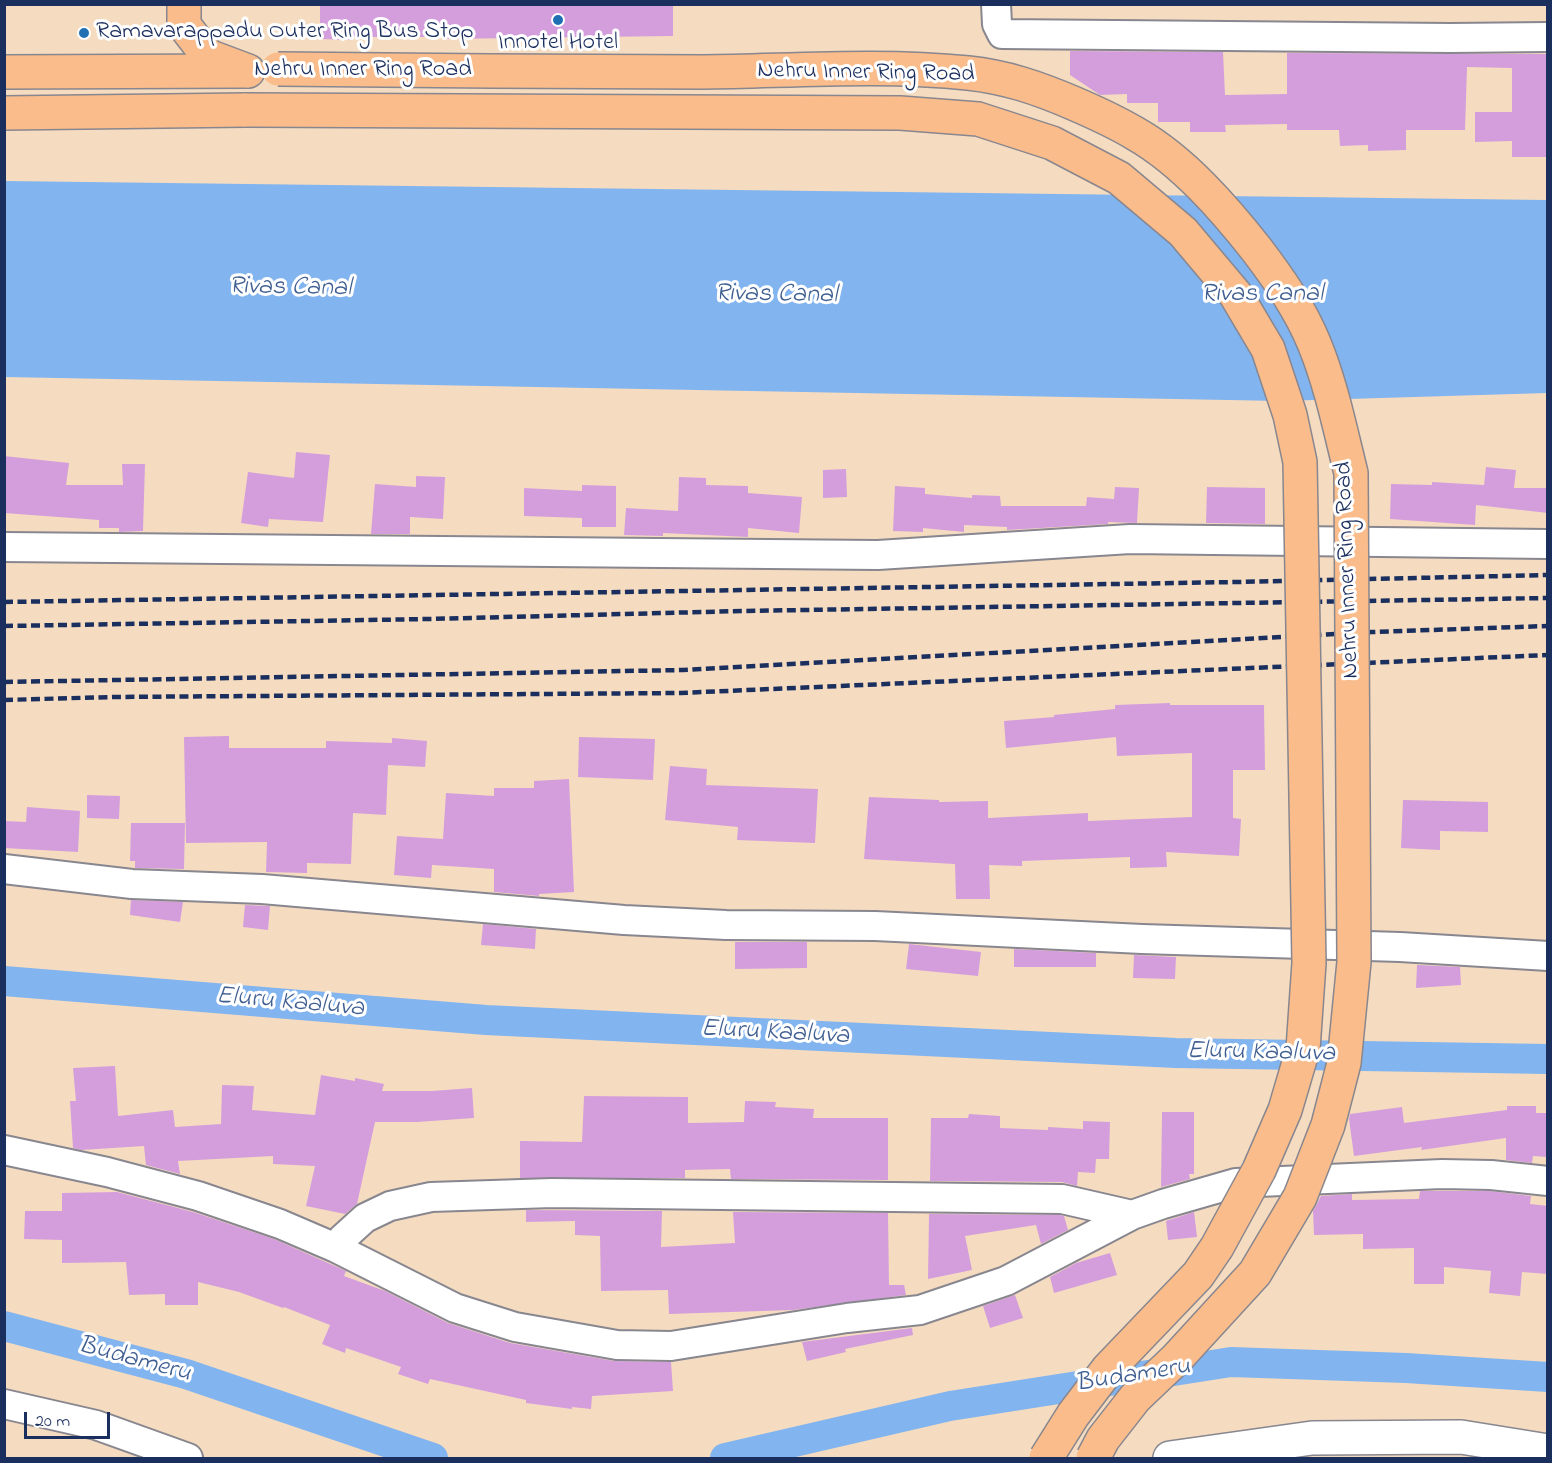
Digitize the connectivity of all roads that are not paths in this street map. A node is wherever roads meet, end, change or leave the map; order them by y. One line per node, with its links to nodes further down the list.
1 (184, 4): 4 (main road)
2 (996, 4): 3 (street)
3 (1548, 37)
4 (263, 70): 5 (main road, Nehru Inner Ring Road); 20 (main road, Nehru Inner Ring Road, bridge)
5 (4, 72)
6 (4, 113): 19 (main road, Nehru Inner Ring Road, bridge)
7 (1548, 544): 8 (street)
8 (4, 547)
9 (4, 869): 10 (street)
10 (1548, 956)
11 (4, 1150): 14 (street)
12 (1548, 1181): 13 (street)
13 (1132, 1215): 14 (street); 14 (street)
14 (336, 1248)
15 (4, 1404): 18 (street)
16 (1309, 1448): 17 (street); 21 (street)
17 (1548, 1451)
18 (188, 1458)
19 (1046, 1458)
20 (1093, 1458)
21 (1170, 1458)

